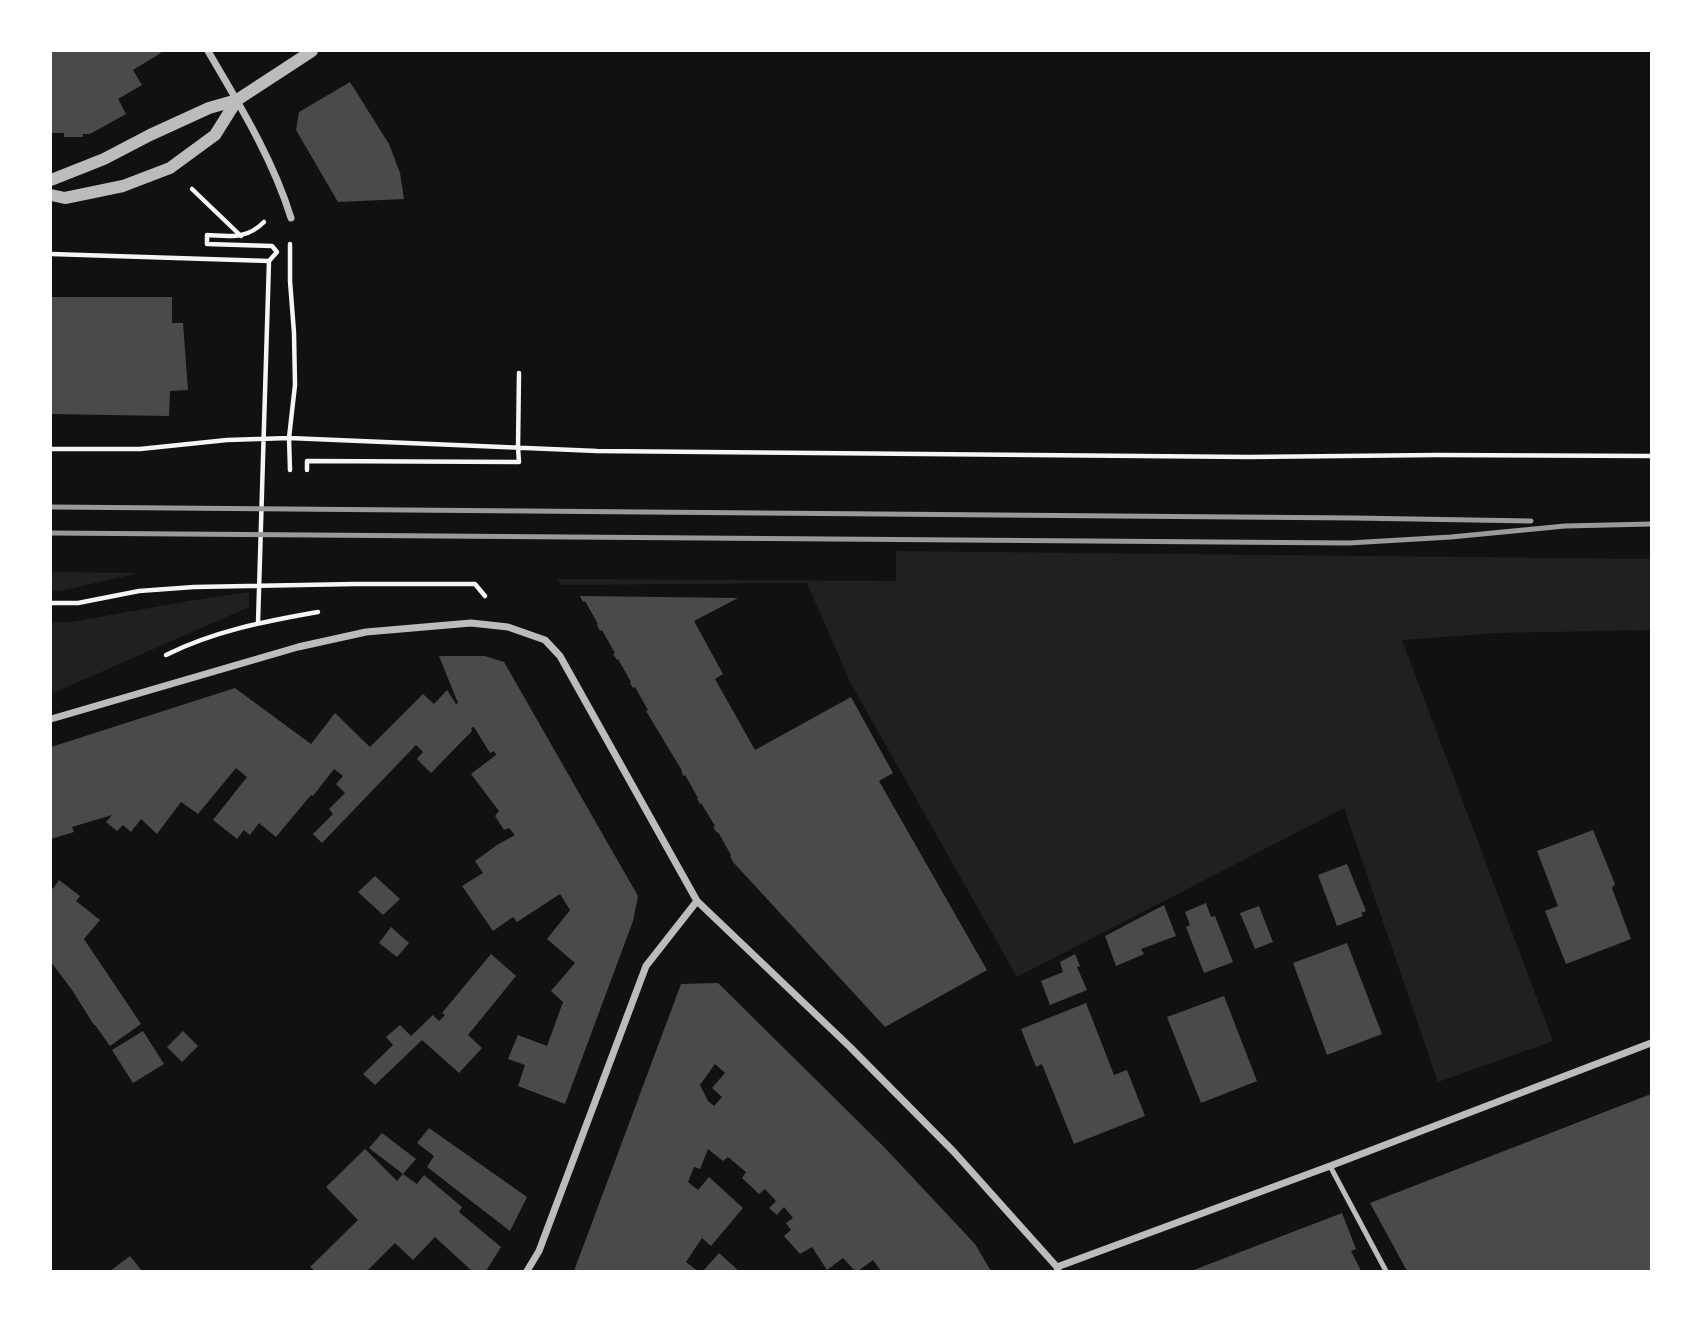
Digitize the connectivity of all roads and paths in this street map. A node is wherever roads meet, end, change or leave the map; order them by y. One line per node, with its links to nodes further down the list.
1 (208, 51): 3 (street)
2 (312, 51): 3 (street)
3 (237, 100): 4 (street); 5 (street); 7 (street)
4 (170, 168): 6 (street); 9 (path)
5 (51, 180)
6 (51, 195)
7 (291, 218): 11 (path)
8 (51, 254): 9 (path)
9 (269, 261): 18 (path)
10 (519, 373): 12 (path)
11 (289, 438): 12 (path); 13 (path); 15 (path)
12 (518, 448): 14 (path); 16 (path)
13 (51, 449)
14 (1651, 456)
15 (290, 470)
16 (307, 470)
17 (51, 603): 19 (path)
18 (320, 612)
19 (508, 627): 20 (street); 21 (street)
20 (51, 719)
21 (697, 901): 24 (street); 25 (street)
22 (1651, 1043): 23 (street)
23 (1330, 1166): 24 (street); 26 (lane)
24 (1058, 1269)
25 (527, 1271)
26 (1386, 1271)

